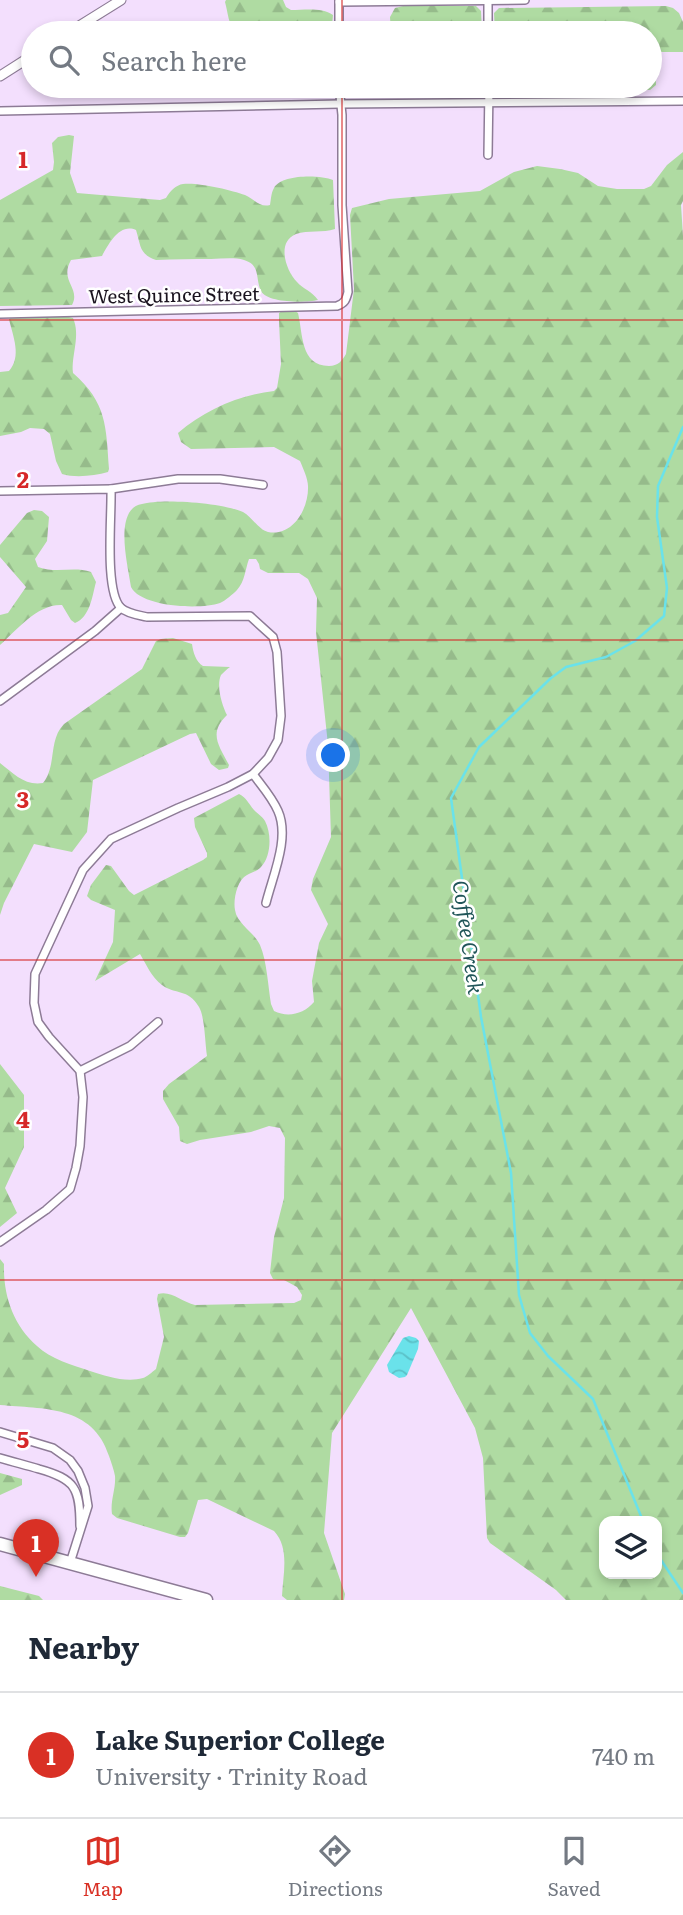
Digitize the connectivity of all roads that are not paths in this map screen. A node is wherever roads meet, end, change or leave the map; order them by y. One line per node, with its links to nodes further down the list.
1 (121, 0): 5 (street)
2 (488, 0): 3 (street); 4 (street); 7 (street)
3 (525, 0)
4 (339, 1): 6 (street)
5 (87, 21)
6 (339, 21)
7 (488, 21)
8 (21, 63): 9 (street)
9 (0, 76)
10 (340, 98): 14 (street)
11 (490, 98): 13 (street)
12 (683, 101): 13 (street)
13 (490, 102): 14 (street); 16 (street)
14 (340, 104): 15 (street); 17 (street, West Quince Street)
15 (0, 111)
16 (488, 155)
17 (0, 314)
18 (263, 485): 19 (street)
19 (111, 489): 20 (street); 21 (street)
20 (0, 491)
21 (121, 608): 22 (street); 23 (street)
22 (0, 701)
23 (253, 774): 24 (street); 26 (street)
24 (266, 903)
25 (158, 1023): 26 (street)
26 (80, 1071): 27 (street)
27 (0, 1242)
28 (0, 1432): 30 (street)
29 (0, 1458): 30 (street)
30 (79, 1530): 32 (street)
31 (0, 1544): 32 (highway)
32 (71, 1563): 33 (highway)
33 (206, 1600)

